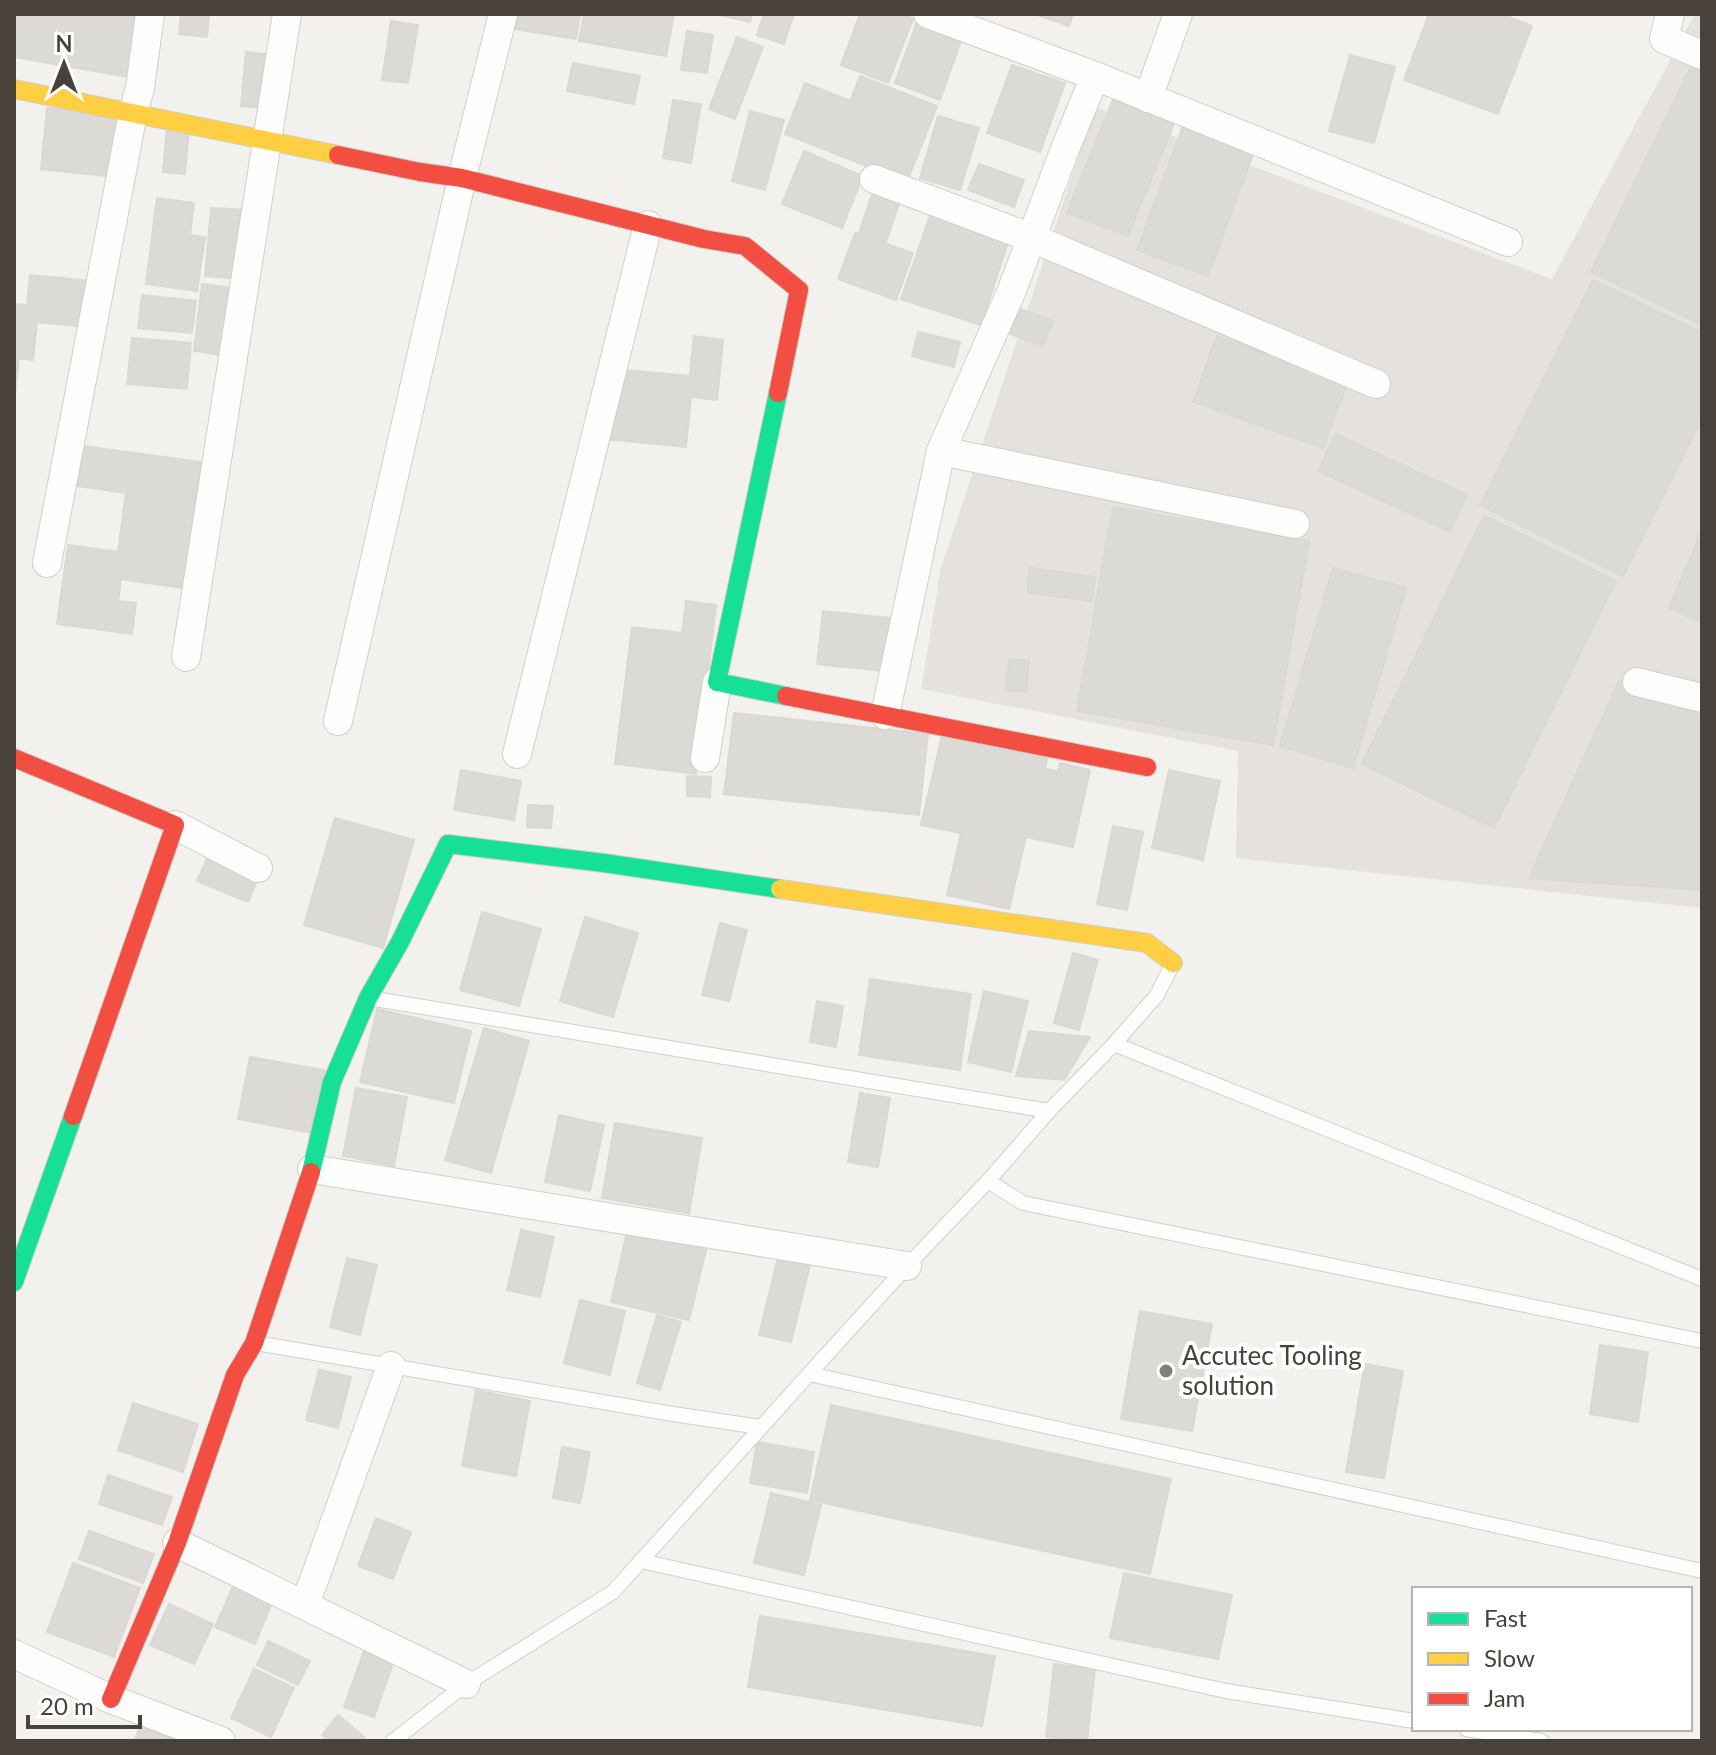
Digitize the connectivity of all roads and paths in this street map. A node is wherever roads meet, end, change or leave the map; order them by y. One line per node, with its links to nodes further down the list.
1 (150, 14): 11 (street)
2 (287, 14): 12 (street)
3 (503, 14): 13 (street)
4 (928, 14): 8 (street)
5 (1178, 14): 10 (street)
6 (1670, 14): 7 (street)
7 (1702, 55)
8 (1095, 76): 10 (street); 16 (street)
9 (14, 89): 11 (street)
10 (1148, 98): 17 (street)
11 (133, 113): 12 (street); 21 (street)
12 (267, 141): 13 (street); 22 (street)
13 (462, 178): 15 (street); 27 (street)
14 (874, 179): 16 (street)
15 (648, 225): 23 (street); 28 (street)
16 (1032, 238): 18 (street); 19 (street)
17 (1508, 242)
18 (1376, 384)
19 (941, 451): 20 (street); 26 (street)
20 (1295, 524)
21 (47, 563)
22 (186, 657)
23 (717, 682): 26 (street); 30 (street)
24 (1637, 682): 25 (street)
25 (1702, 698)
26 (885, 715): 31 (street)
27 (338, 721)
28 (517, 754)
29 (14, 758): 32 (street)
30 (705, 758)
31 (1147, 767)
32 (175, 825): 33 (street); 42 (street)
33 (258, 868)
34 (1173, 963): 35 (street); 36 (lane)
35 (368, 998): 37 (lane); 38 (street)
36 (1114, 1044): 37 (lane); 41 (lane)
37 (1049, 1111): 39 (lane)
38 (312, 1169): 40 (street); 44 (street)
39 (988, 1181): 40 (lane); 43 (lane)
40 (907, 1266): 46 (lane)
41 (1702, 1279)
42 (14, 1282)
43 (1702, 1341)
44 (254, 1343): 45 (lane); 48 (street)
45 (391, 1366): 47 (lane); 51 (street)
46 (809, 1374): 47 (lane); 50 (lane)
47 (760, 1427): 49 (lane)
48 (177, 1543): 51 (street); 54 (street)
49 (641, 1561): 53 (lane); 55 (lane)
50 (1702, 1571)
51 (305, 1605): 53 (street)
52 (14, 1654): 54 (street)
53 (466, 1684): 58 (lane)
54 (111, 1699): 57 (street)
55 (1412, 1721)
56 (1478, 1731): 59 (lane)
57 (221, 1741)
58 (393, 1741)
59 (1541, 1741)

